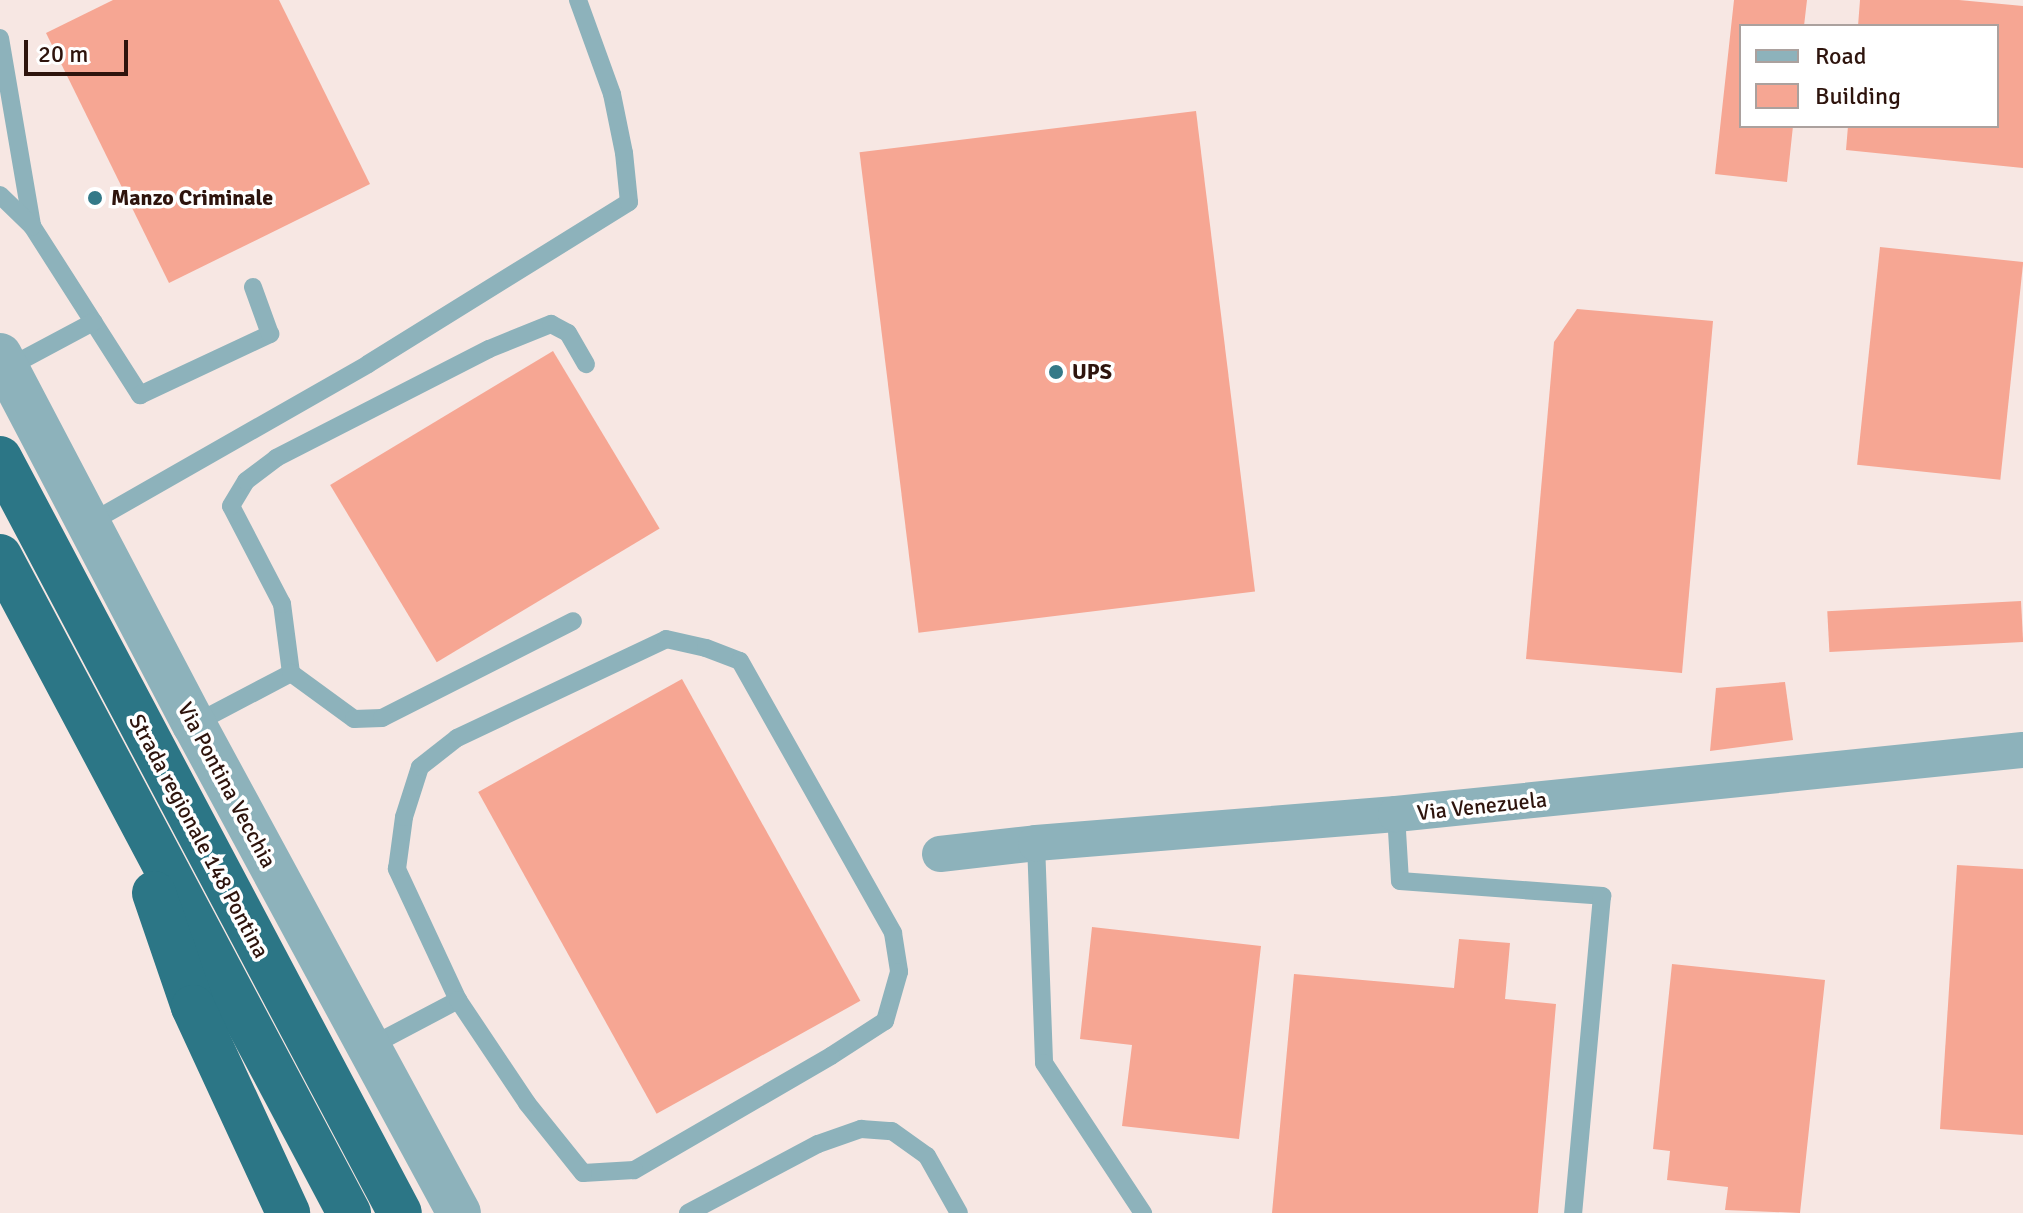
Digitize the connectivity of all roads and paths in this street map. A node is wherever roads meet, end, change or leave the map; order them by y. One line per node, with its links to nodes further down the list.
1 (578, 0): 12 (lane)
2 (0, 38): 4 (lane)
3 (0, 84): 4 (lane)
4 (10, 106): 6 (lane)
5 (0, 195): 6 (lane)
6 (32, 226): 8 (lane)
7 (253, 287): 8 (lane)
8 (93, 322): 9 (lane)
9 (3, 361): 12 (street, Via Pontina Vecchia)
10 (586, 364): 15 (lane)
11 (0, 458): 26 (highway, Strada regionale 148 Pontina)
12 (88, 524): 16 (street, Via Pontina Vecchia)
13 (0, 556): 18 (highway, Strada regionale 148 Pontina)
14 (573, 621): 15 (lane)
15 (291, 673): 16 (lane)
16 (194, 724): 23 (street, Via Pontina Vecchia)
17 (2023, 750): 19 (street, Via Venezuela)
18 (112, 769): 24 (highway); 25 (highway, Strada regionale 148 Pontina)
19 (1396, 814): 20 (street, Via Venezuela); 31 (lane)
20 (1036, 843): 21 (street, Via Venezuela); 30 (lane)
21 (940, 854)
22 (458, 1000): 22 (lane); 23 (lane)
23 (369, 1047): 27 (street, Via Pontina Vecchia)
24 (288, 1213)
25 (349, 1213)
26 (400, 1213)
27 (459, 1213)
28 (688, 1213): 29 (lane)
29 (959, 1213)
30 (1143, 1213)
31 (1573, 1213)

